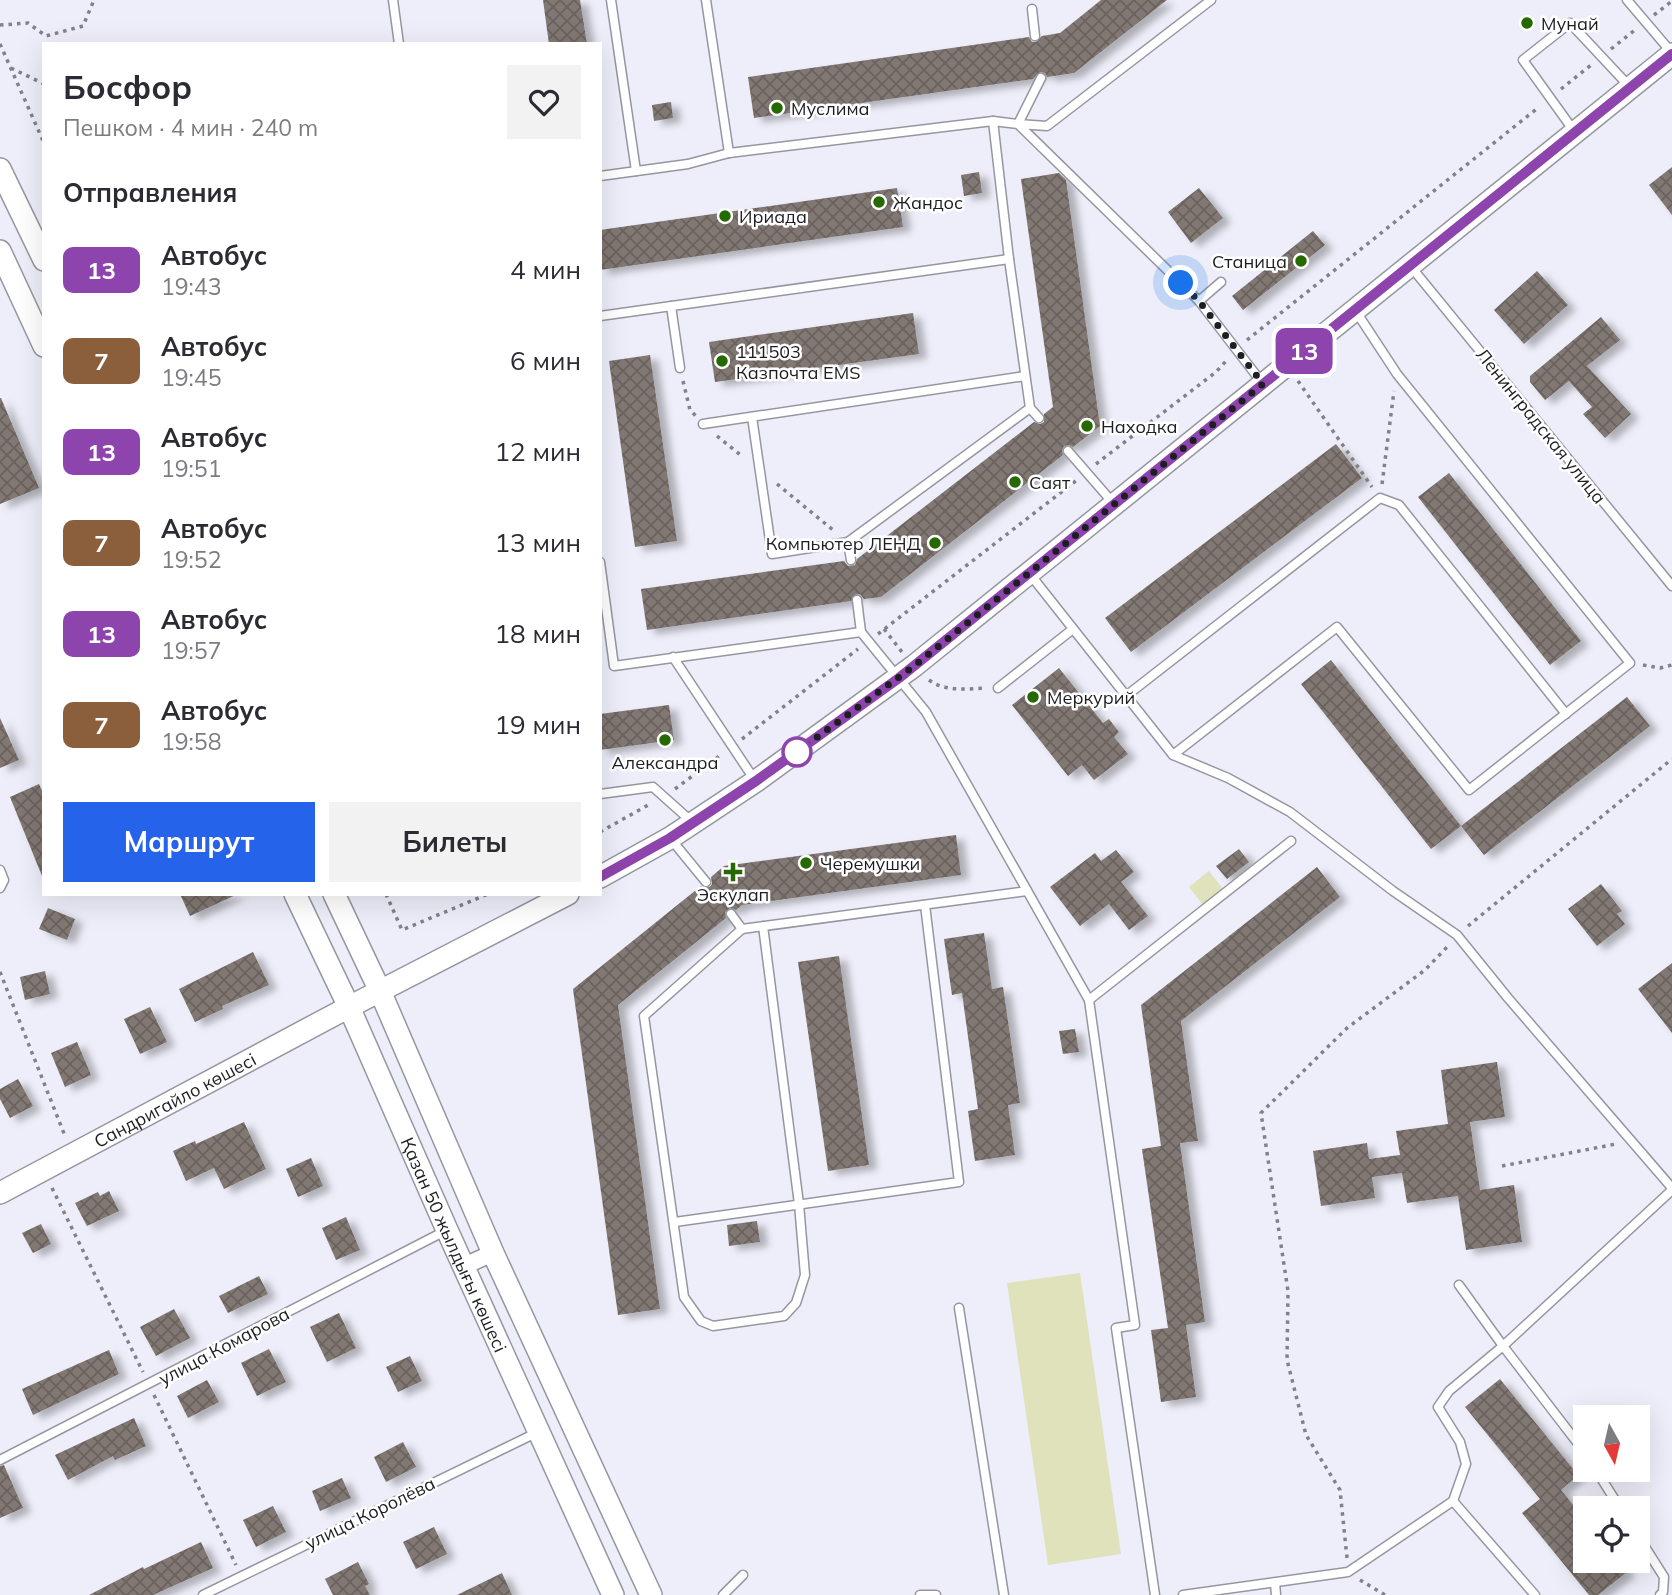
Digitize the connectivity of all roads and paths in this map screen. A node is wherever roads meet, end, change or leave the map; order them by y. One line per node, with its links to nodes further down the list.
1 (94, 0): 10 (path)
2 (393, 0): 12 (lane)
3 (611, 0): 27 (lane)
4 (706, 0): 25 (lane)
5 (1212, 0): 22 (lane)
6 (1627, 0): 9 (lane)
7 (1672, 1): 9 (path)
8 (1032, 9): 11 (lane)
9 (1645, 22): 14 (lane); 15 (path)
10 (0, 25)
11 (1035, 36)
12 (399, 42)
13 (0, 44): 16 (path)
14 (1672, 54): 19 (street)
15 (1602, 57): 19 (lane); 20 (path); 20 (lane)
16 (9, 67): 18 (path); 24 (path)
17 (1041, 78): 22 (lane)
18 (42, 82)
19 (1630, 88): 23 (street)
20 (1550, 97): 23 (lane); 41 (path)
21 (993, 121): 22 (lane); 25 (lane); 32 (lane)
22 (1018, 124): 36 (lane)
23 (1575, 132): 33 (street)
24 (42, 138)
25 (729, 153): 27 (lane)
26 (0, 169): 30 (street)
27 (636, 171): 28 (lane)
28 (602, 176)
29 (0, 251): 34 (street)
30 (42, 256)
31 (42, 258): 34 (street)
32 (1009, 259): 37 (lane); 45 (lane)
33 (1410, 265): 38 (street); 59 (lane, Ленинградская улица)
34 (5, 274): 40 (street)
35 (1221, 282): 36 (lane)
36 (1199, 301): 41 (lane)
37 (671, 306): 39 (lane); 43 (lane)
38 (1355, 310): 42 (street); 44 (lane)
39 (602, 316)
40 (42, 342)
41 (1236, 349): 46 (lane); 52 (path)
42 (1286, 365): 46 (street); 53 (path)
43 (680, 368)
44 (1397, 374): 53 (path); 66 (lane)
45 (1025, 376): 47 (lane); 48 (lane)
46 (1263, 384): 54 (street)
47 (1030, 408): 49 (lane); 55 (lane)
48 (752, 417): 50 (lane); 55 (lane)
49 (1039, 418)
50 (703, 424)
51 (1068, 451): 52 (lane)
52 (1086, 472): 54 (lane); 61 (path)
53 (1380, 498): 70 (lane); 71 (lane)
54 (1114, 504): 57 (street)
55 (848, 542): 56 (lane)
56 (851, 560)
57 (1029, 573): 62 (lane); 68 (street)
58 (602, 577): 65 (lane)
59 (1672, 586)
60 (856, 600): 63 (lane)
61 (884, 629): 64 (path); 68 (path)
62 (1073, 629): 69 (lane); 70 (lane)
63 (861, 632): 64 (lane); 65 (lane)
64 (869, 641): 68 (lane); 72 (path)
65 (673, 657): 72 (lane)
66 (1630, 663): 67 (path); 71 (lane)
67 (1672, 665)
68 (906, 672): 69 (path); 75 (street); 86 (lane)
69 (998, 688)
70 (1126, 695): 73 (lane)
71 (1566, 714): 73 (lane)
72 (733, 746): 75 (lane); 77 (path)
73 (1173, 755): 96 (lane)
74 (1672, 759): 96 (path)
75 (756, 781): 78 (street)
76 (602, 794): 77 (lane)
77 (663, 796): 78 (lane); 79 (path)
78 (693, 823): 80 (street)
79 (602, 831)
80 (670, 838): 83 (street); 84 (lane)
81 (1291, 841): 99 (lane)
82 (0, 870): 85 (lane)
83 (602, 876)
84 (706, 881)
85 (0, 888)
86 (1027, 891): 92 (lane); 99 (lane)
87 (296, 896): 100 (street, Қазан 50 жылдығы көшесі)
88 (335, 896): 98 (street, Қазан 50 жылдығы көшесі)
89 (387, 896): 90 (path)
90 (483, 896)
91 (564, 896): 98 (street)
92 (925, 905): 94 (lane); 106 (lane)
93 (731, 914): 95 (lane)
94 (763, 926): 95 (lane); 106 (lane)
95 (742, 929): 107 (lane)
96 (1457, 935): 101 (lane); 119 (path)
97 (0, 972): 102 (path)
98 (380, 991): 100 (street, Сандригайло көшесі); 109 (street, Қазан 50 жылдығы көшесі)
99 (1089, 1000): 129 (lane)
100 (349, 1007): 102 (street, Сандригайло көшесі); 108 (street, Қазан 50 жылдығы көшесі)
101 (1632, 1141): 103 (path); 104 (lane)
102 (72, 1156): 105 (street, Сандригайло көшесі)
103 (1502, 1166)
104 (1672, 1189): 113 (lane)
105 (0, 1194)
106 (799, 1204): 107 (lane); 107 (lane)
107 (675, 1222)
108 (447, 1230): 110 (street, Қазан 50 жылдығы көшесі); 116 (lane, улица Комарова)
109 (493, 1253): 110 (street); 124 (street, Қазан 50 жылдығы көшесі)
110 (464, 1266): 114 (street, Қазан 50 жылдығы көшесі)
111 (1459, 1285): 113 (lane)
112 (959, 1308): 128 (lane)
113 (1503, 1346): 115 (lane); 117 (lane)
114 (538, 1432): 122 (street, Қазан 50 жылдығы көшесі); 123 (lane, улица Королёва)
115 (1573, 1437)
116 (0, 1460)
117 (1453, 1501): 119 (lane); 133 (lane)
118 (1650, 1555): 134 (lane)
119 (1348, 1572): 121 (lane); 132 (path)
120 (743, 1575): 125 (lane)
121 (1275, 1583): 130 (lane); 131 (lane)
122 (608, 1591)
123 (203, 1595)
124 (651, 1595)
125 (723, 1595)
126 (920, 1595): 127 (lane)
127 (936, 1595)
128 (1004, 1595)
129 (1155, 1595)
130 (1183, 1595)
131 (1276, 1595)
132 (1385, 1595)
133 (1535, 1595)
134 (1660, 1595)

